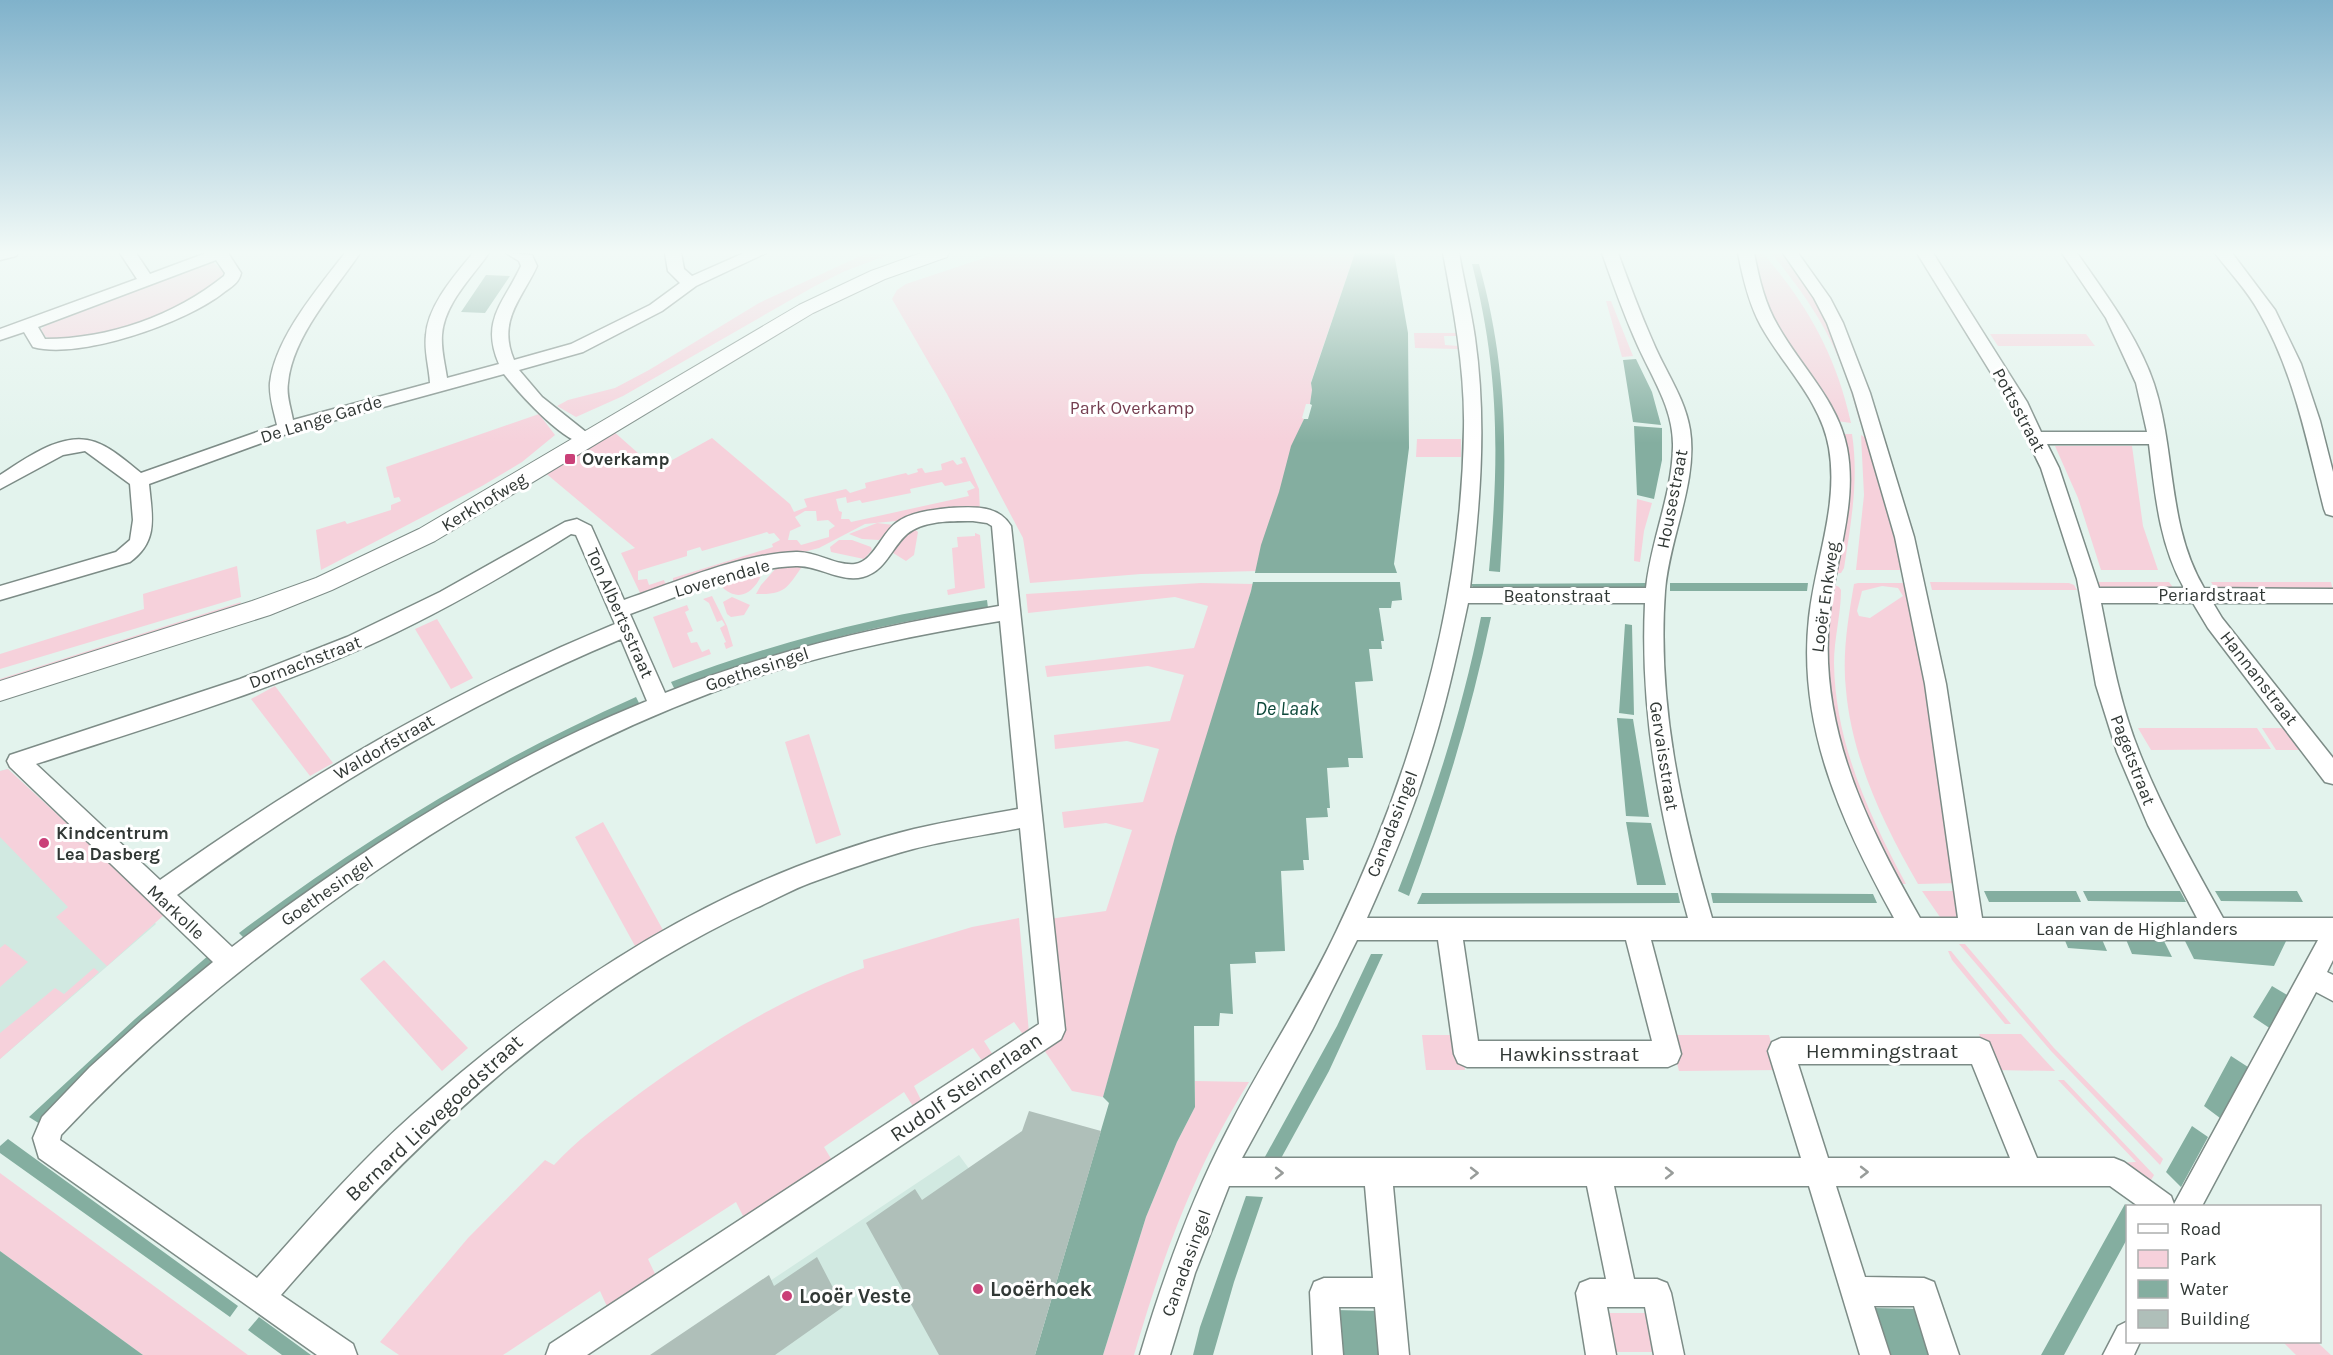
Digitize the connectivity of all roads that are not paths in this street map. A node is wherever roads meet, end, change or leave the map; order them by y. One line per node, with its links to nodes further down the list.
1 (55, 316): 15 (street)
2 (171, 316): 15 (street)
3 (308, 316): 20 (street)
4 (441, 316): 18 (street)
5 (502, 316): 17 (street)
6 (640, 316): 17 (street, De Lange Garde)
7 (794, 316): 24 (street, Kerkhofweg)
8 (1464, 316): 33 (street, Canadasingel)
9 (1634, 316): 29 (street, Housestraat)
10 (1763, 316): 19 (street, Looër Enkweg)
11 (1831, 316): 21 (street)
12 (1965, 316): 22 (street, Pottsstraat)
13 (2112, 316): 23 (street, Hannanstraat)
14 (2270, 316): 27 (street)
15 (29, 326): 16 (street)
16 (0, 335)
17 (506, 366): 18 (street, De Lange Garde); 24 (street)
18 (439, 384): 20 (street, De Lange Garde)
19 (1833, 427): 21 (street); 46 (street, Looër Enkweg)
20 (286, 428): 25 (street, De Lange Garde)
21 (1872, 430): 43 (street)
22 (2037, 438): 23 (street); 30 (street, Pottsstraat)
23 (2157, 438): 31 (street, Hannanstraat)
24 (585, 440): 37 (street, Kerkhofweg)
25 (139, 481): 26 (street); 32 (street)
26 (0, 483)
27 (2333, 509)
28 (577, 526): 36 (street, Ton Albertsstraat); 39 (street, Dornachstraat)
29 (1656, 587): 33 (street, Beatonstraat); 50 (street, Gervaisstraat)
30 (2089, 587): 31 (street, Periardstraat); 47 (street, Pagetstraat)
31 (2193, 587): 34 (street, Periardstraat); 40 (street, Hannanstraat)
32 (0, 593)
33 (1460, 596): 44 (street, Canadasingel)
34 (2333, 596)
35 (1010, 612): 36 (street, Loverendale); 38 (street, Goethesingel); 41 (street, Rudolf Steinerlaan)
36 (622, 619): 38 (street, Ton Albertsstraat); 42 (street, Waldorfstraat)
37 (0, 691)
38 (659, 703): 52 (street, Goethesingel)
39 (18, 761): 42 (street, Markolle)
40 (2333, 775)
41 (1030, 816): 64 (street, Bernard Lievegoedstraat); 67 (street, Rudolf Steinerlaan)
42 (158, 895): 52 (street, Markolle)
43 (1973, 928): 46 (street, Laan van de Highlanders); 47 (street, Laan van de Highlanders)
44 (1350, 929): 45 (street); 55 (street, Canadasingel)
45 (1449, 929): 49 (street); 49 (street, Hawkinsstraat)
46 (1913, 929): 50 (street)
47 (2216, 929): 48 (street, Laan van de Highlanders)
48 (2333, 929)
49 (1636, 930): 50 (street)
50 (1703, 930)
51 (2333, 936): 53 (street)
52 (231, 962): 64 (street, Goethesingel)
53 (2323, 983): 60 (street)
54 (2029, 1171): 56 (street, one-way to 54); 56 (street, Hemmingstraat); 59 (street)
55 (1221, 1172): 57 (street, one-way to 57); 68 (street, Canadasingel)
56 (1819, 1172): 58 (street, one-way to 56); 61 (street, Hemmingstraat)
57 (1378, 1173): 58 (street, one-way to 58); 62 (street)
58 (1598, 1173): 63 (street)
59 (2160, 1205)
60 (2188, 1205)
61 (1856, 1292): 73 (street, Hemmingstraat); 74 (street)
62 (1389, 1293): 69 (street); 70 (street)
63 (1623, 1293): 71 (street); 72 (street)
64 (260, 1296): 66 (street, Goethesingel)
65 (2126, 1338): 75 (street)
66 (342, 1355)
67 (561, 1355)
68 (1155, 1355)
69 (1328, 1355)
70 (1394, 1355)
71 (1601, 1355)
72 (1670, 1355)
73 (1875, 1355)
74 (1944, 1355)
75 (2118, 1355)

